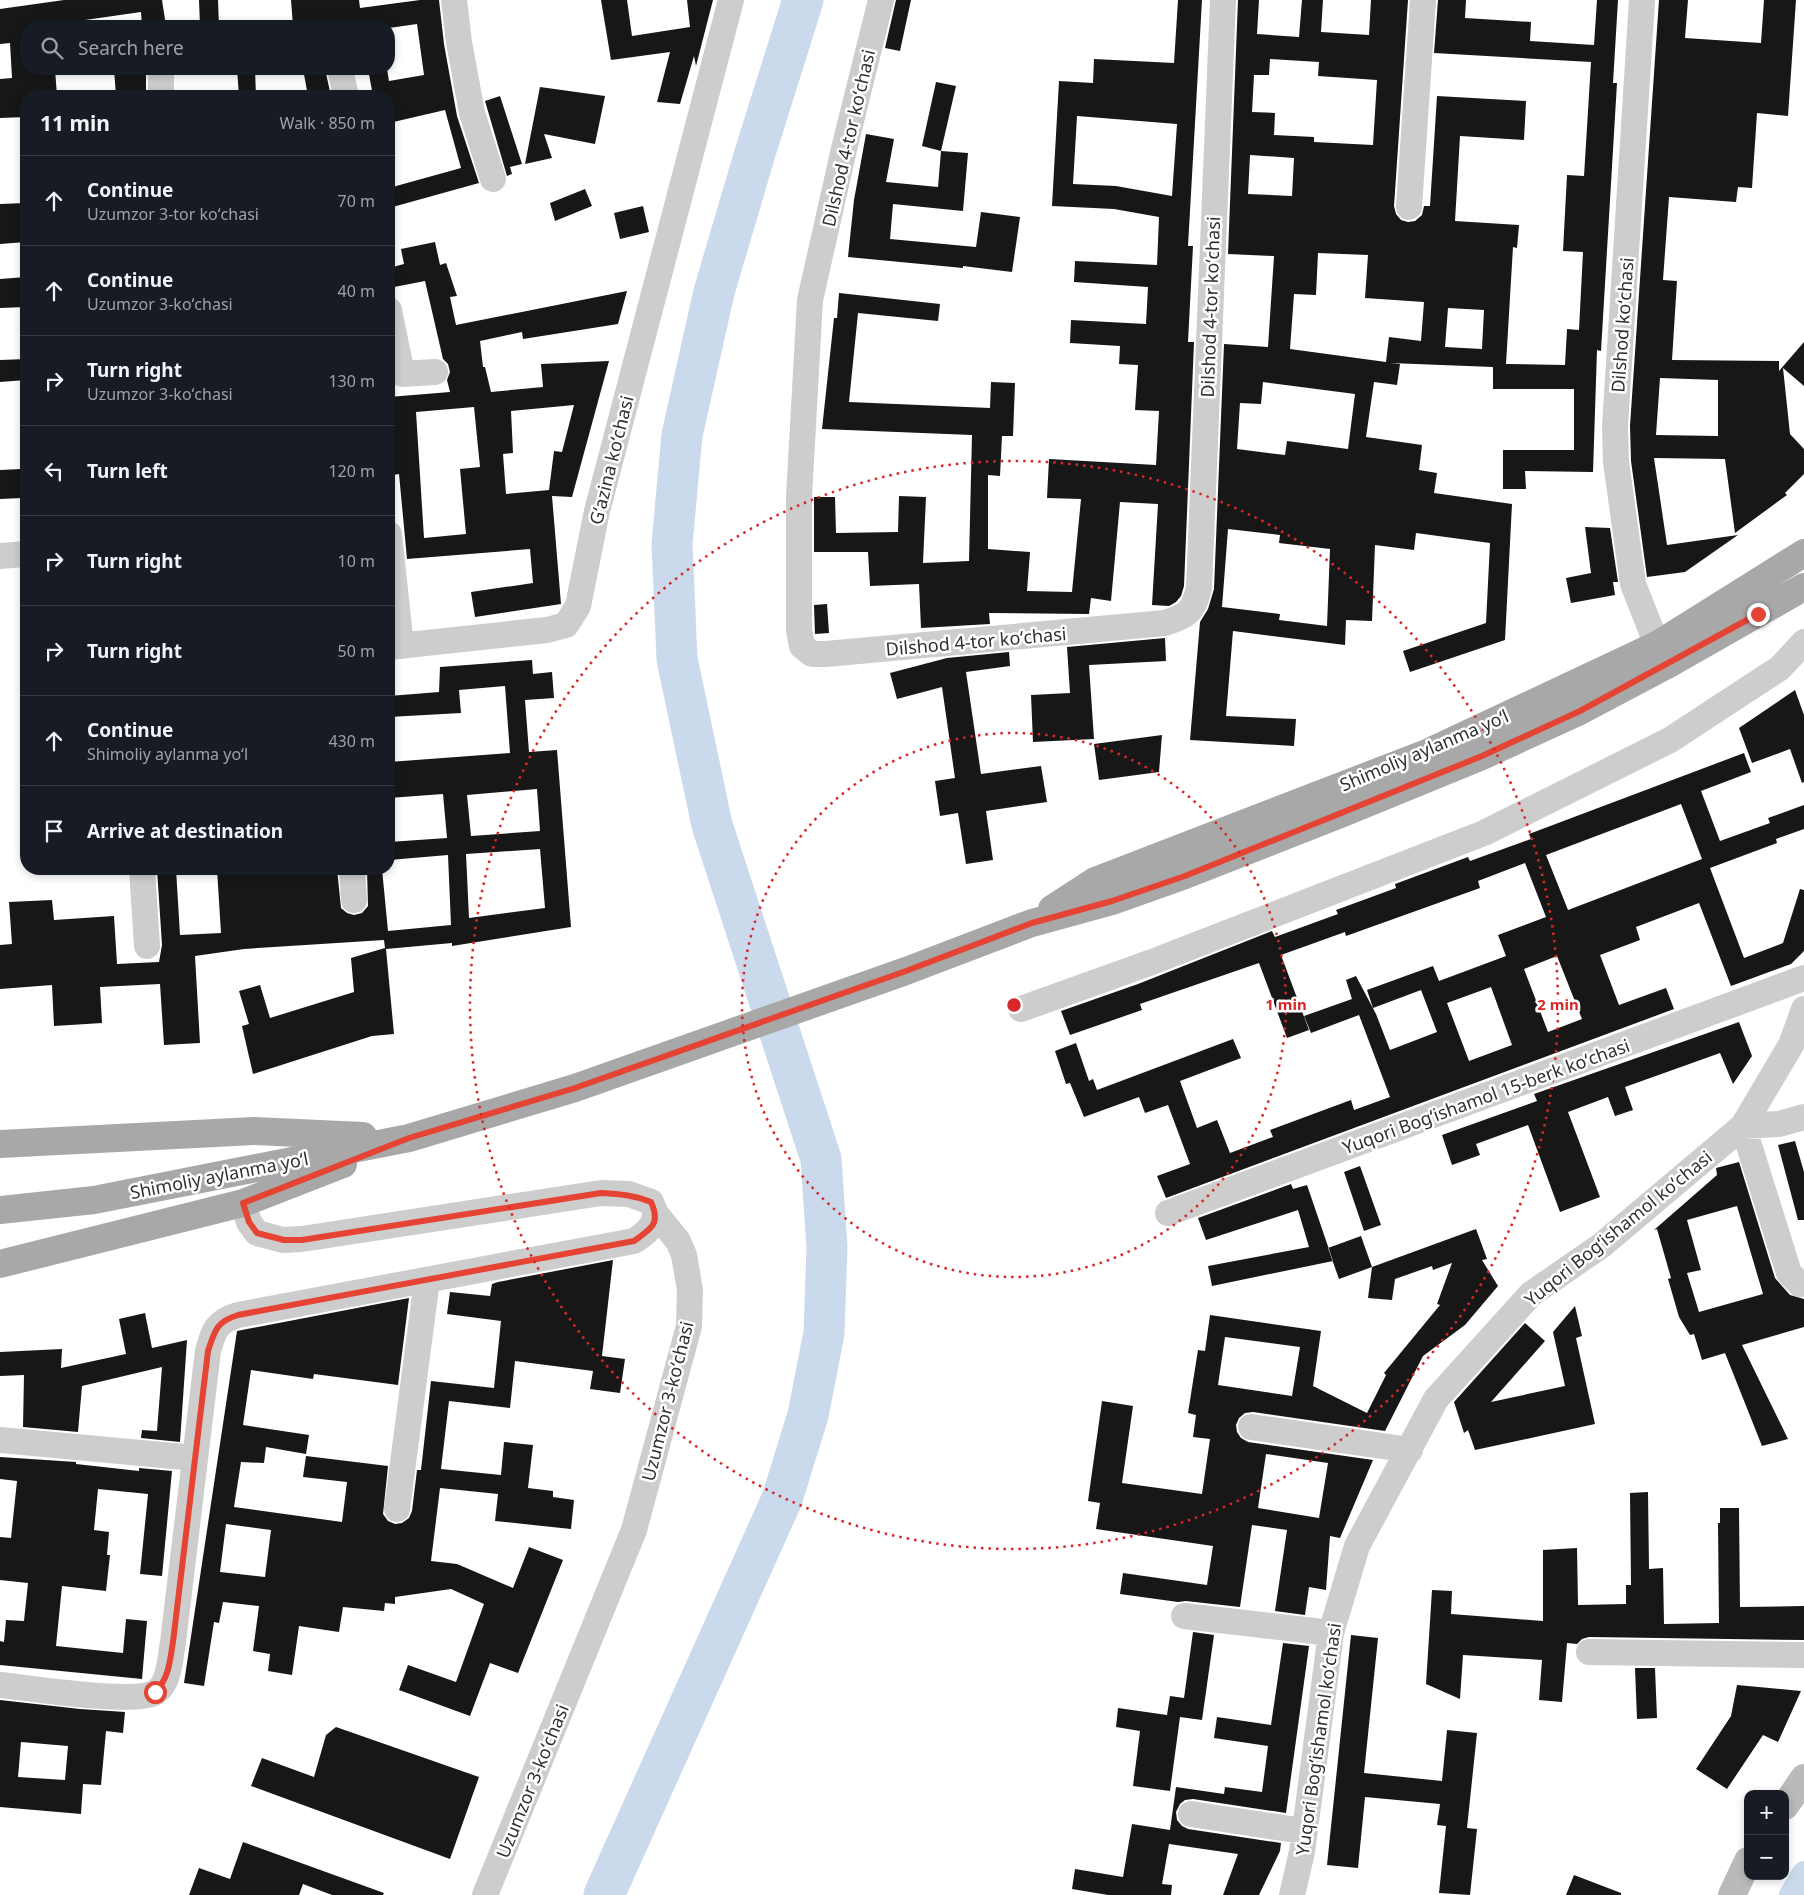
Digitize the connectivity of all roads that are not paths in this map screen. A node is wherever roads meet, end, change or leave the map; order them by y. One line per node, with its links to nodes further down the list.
1 (454, 0): 11 (street)
2 (731, 0): 21 (street, Gʻazina koʻchasi)
3 (881, 0): 4 (street, Dilshod 4-tor koʻchasi)
4 (1223, 0)
5 (1423, 0): 12 (street)
6 (1642, 0): 20 (street, Dilshod koʻchasi)
7 (161, 75): 9 (street)
8 (341, 75): 10 (street)
9 (161, 90)
10 (345, 90)
11 (493, 179)
12 (1409, 207)
13 (395, 340): 14 (street)
14 (435, 372)
15 (1804, 553): 20 (main road, Shimoliy aylanma yoʻl)
16 (20, 554): 17 (street)
17 (0, 556)
18 (1804, 587): 25 (main road, Shimoliy aylanma yoʻl)
19 (1804, 642): 28 (street)
20 (1657, 644): 25 (main road, Shimoliy aylanma yoʻl)
21 (395, 646)
22 (142, 875): 26 (street)
23 (352, 875): 24 (street)
24 (354, 900)
25 (1032, 923): 32 (main road, Shimoliy aylanma yoʻl)
26 (147, 946)
27 (1804, 978): 37 (street, Yuqori Bogʻishamol 15-berk koʻchasi)
28 (1021, 1009)
29 (1804, 1009): 31 (street, Yuqori Bogʻishamol koʻchasi)
30 (1804, 1117): 31 (street)
31 (1743, 1126): 40 (street); 43 (street, Yuqori Bogʻishamol koʻchasi)
32 (409, 1138): 33 (main road); 34 (main road); 35 (main road, Shimoliy aylanma yoʻl)
33 (0, 1144)
34 (243, 1203): 36 (street, Uzumzor 3-koʻchasi); 38 (main road)
35 (0, 1210)
36 (656, 1214): 39 (street); 56 (street, Uzumzor 3-koʻchasi)
37 (1168, 1214)
38 (0, 1264)
39 (427, 1280): 44 (street); 45 (street)
40 (1804, 1284)
41 (1251, 1427): 43 (street)
42 (0, 1440): 44 (street)
43 (1410, 1450): 47 (street, Yuqori Bogʻishamol koʻchasi)
44 (195, 1458): 50 (street)
45 (397, 1508)
46 (1184, 1616): 47 (street)
47 (1331, 1632): 54 (street, Yuqori Bogʻishamol koʻchasi)
48 (1589, 1652): 49 (street)
49 (1804, 1656)
50 (0, 1685)
51 (1804, 1778): 52 (main road)
52 (1789, 1800)
53 (1191, 1814): 54 (street)
54 (1303, 1831): 57 (street, Yuqori Bogʻishamol koʻchasi)
55 (1744, 1870): 58 (main road)
56 (485, 1895)
57 (1292, 1895)
58 (1732, 1895)

